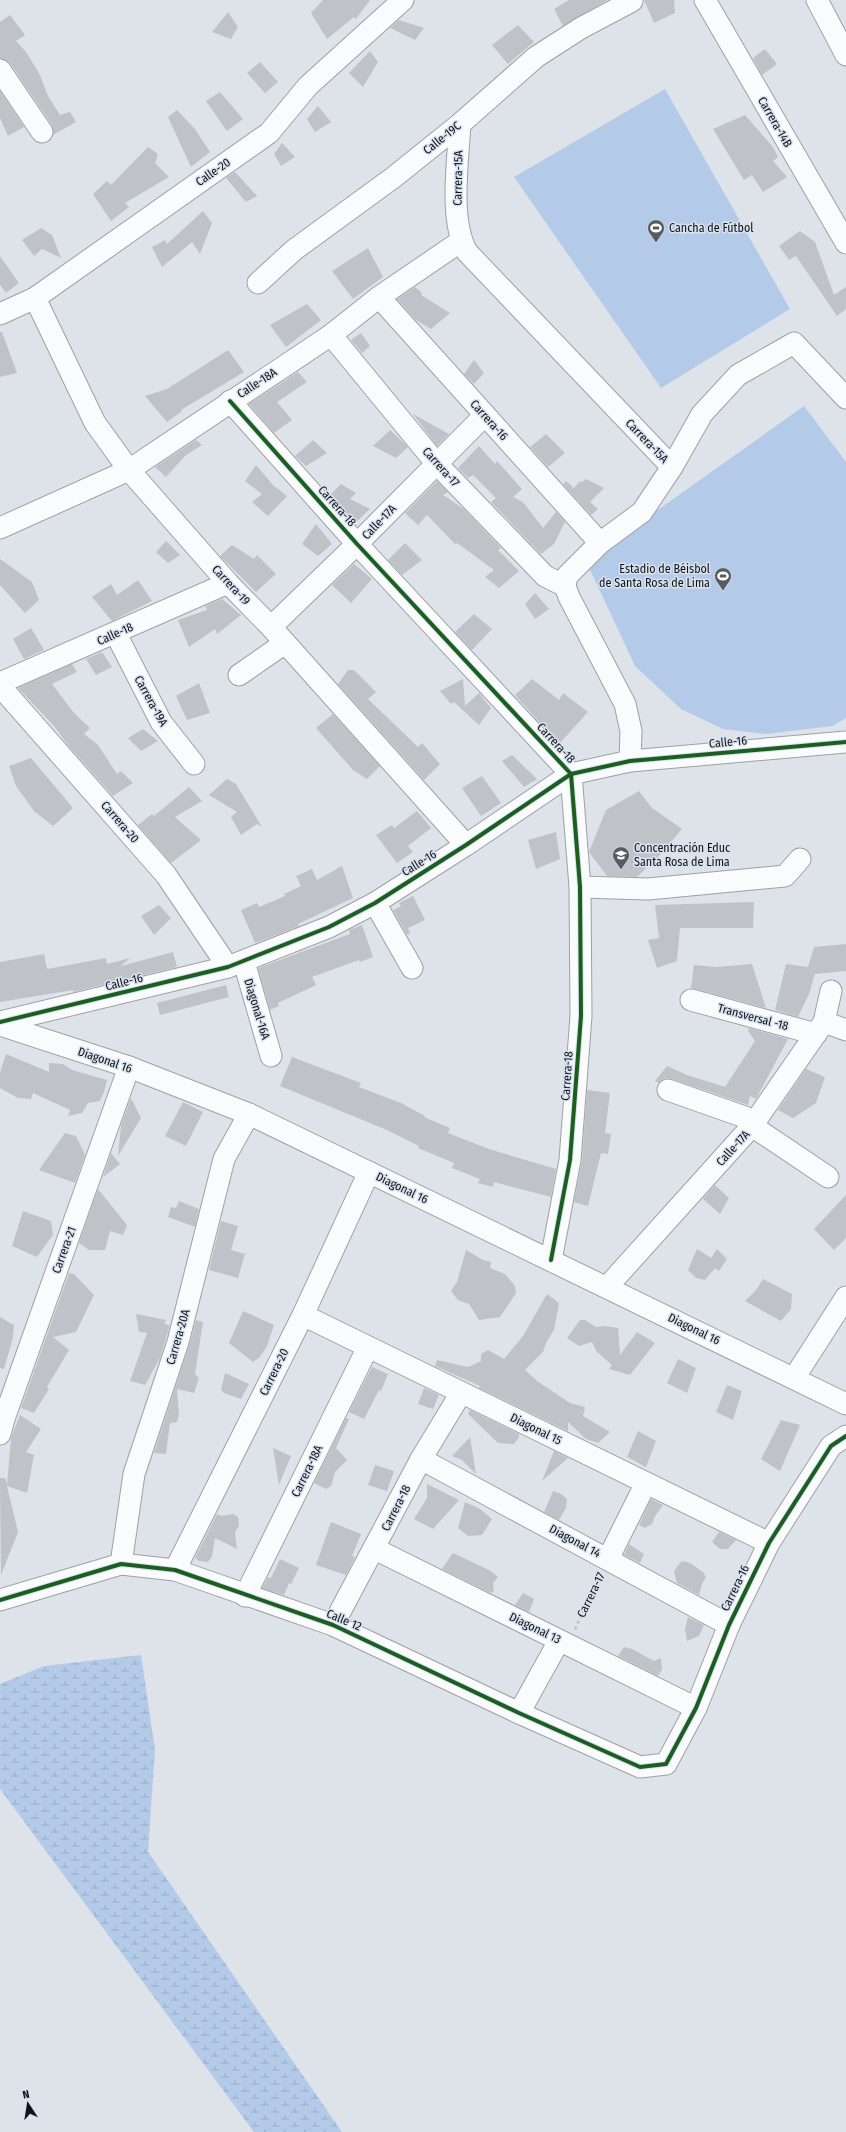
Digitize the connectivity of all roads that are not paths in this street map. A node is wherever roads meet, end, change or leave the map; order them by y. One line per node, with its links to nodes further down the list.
1 (705, 0): 10 (street, Carrera-14B)
2 (817, 0): 5 (street)
3 (398, 1): 13 (street, Calle-20)
4 (632, 1): 7 (street, Calle-19C)
5 (846, 55)
6 (0, 70): 8 (street)
7 (460, 124): 9 (street, Carrera-15A); 11 (street, Calle-19C)
8 (42, 132)
9 (461, 241): 12 (street, Calle-18A); 20 (street, Carrera-15A)
10 (846, 244)
11 (258, 283)
12 (379, 297): 15 (street, Calle-18A); 18 (street, Carrera-16)
13 (35, 298): 14 (street, Calle-20); 21 (street, Carrera-19)
14 (0, 314)
15 (331, 335): 17 (street, Calle-18A); 19 (street, Carrera-17)
16 (846, 398): 20 (street)
17 (230, 401): 21 (street, Calle-18A); 24 (street, Carrera-18)
18 (485, 415): 19 (street, Calle-17A); 23 (street, Carrera-16)
19 (436, 463): 24 (street, Calle-17A); 26 (street, Carrera-17)
20 (672, 467): 23 (street, Carrera-15A)
21 (129, 470): 22 (street, Calle-18A); 25 (street, Carrera-19)
22 (0, 528)
23 (600, 543): 26 (street, Carrera-15A)
24 (358, 544): 27 (street, Calle-17A); 35 (street, Carrera-18)
25 (228, 583): 27 (street, Carrera-19); 28 (street, Calle-18)
26 (565, 586): 33 (street)
27 (271, 627): 29 (street, Carrera-19)
28 (116, 634): 31 (street, Calle-18); 34 (street, Carrera-19A)
29 (285, 642): 30 (street); 36 (street, Carrera-19)
30 (239, 675)
31 (0, 684): 40 (street, Carrera-20)
32 (846, 742): 33 (street, Calle-16)
33 (630, 761): 35 (street, Calle-16)
34 (194, 764)
35 (571, 774): 36 (street, Calle-16); 38 (street, Carrera-18)
36 (466, 845): 39 (street, Calle-16)
37 (800, 859): 38 (street)
38 (580, 887): 54 (street, Carrera-18)
39 (375, 903): 40 (street, Calle-16); 41 (street)
40 (236, 964): 44 (street, Calle-16); 47 (street, Diagonal-16A)
41 (412, 968)
42 (831, 990): 45 (street, Calle-17A)
43 (691, 1000): 45 (street, Transversal -18)
44 (0, 1023): 48 (street, Diagonal 16)
45 (820, 1028): 46 (street, Transversal -18); 51 (street, Calle-17A)
46 (846, 1030)
47 (271, 1056)
48 (130, 1067): 50 (street, Diagonal 16); 62 (street, Carrera-21)
49 (668, 1090): 51 (street)
50 (249, 1114): 52 (street, Diagonal 16); 69 (street, Carrera-20A)
51 (754, 1123): 53 (street); 55 (street, Calle-17A)
52 (369, 1172): 54 (street, Diagonal 16); 57 (street, Carrera-20)
53 (828, 1177)
54 (551, 1260): 55 (street, Diagonal 16)
55 (607, 1287): 59 (street, Diagonal 16)
56 (846, 1297): 59 (street)
57 (303, 1315): 58 (street, Diagonal 15); 70 (street, Carrera-20)
58 (368, 1347): 60 (street, Diagonal 15); 71 (street, Carrera-18A)
59 (794, 1378): 61 (street, Diagonal 16)
60 (461, 1393): 64 (street, Carrera-18); 65 (street, Diagonal 15)
61 (846, 1404)
62 (0, 1434)
63 (846, 1436): 66 (street, Carrera-16)
64 (420, 1459): 67 (street, Carrera-18); 68 (street, Diagonal 14)
65 (646, 1483): 66 (street, Diagonal 15); 68 (street, Carrera-17)
66 (769, 1543): 74 (street, Carrera-16)
67 (375, 1549): 73 (street, Carrera-18); 75 (street, Diagonal 13)
68 (608, 1559): 74 (street, Diagonal 14)
69 (121, 1564): 70 (street, Calle 12); 72 (street, Calle 12)
70 (175, 1570): 71 (street, Calle 12)
71 (245, 1596): 73 (street, Calle 12)
72 (0, 1600)
73 (333, 1625): 77 (street, Calle 12)
74 (729, 1625): 76 (street, Carrera-16)
75 (564, 1642): 76 (street, Diagonal 13); 77 (street)
76 (696, 1708): 78 (street, Carrera-16)
77 (519, 1713): 78 (street, Calle 12)
78 (666, 1764)

